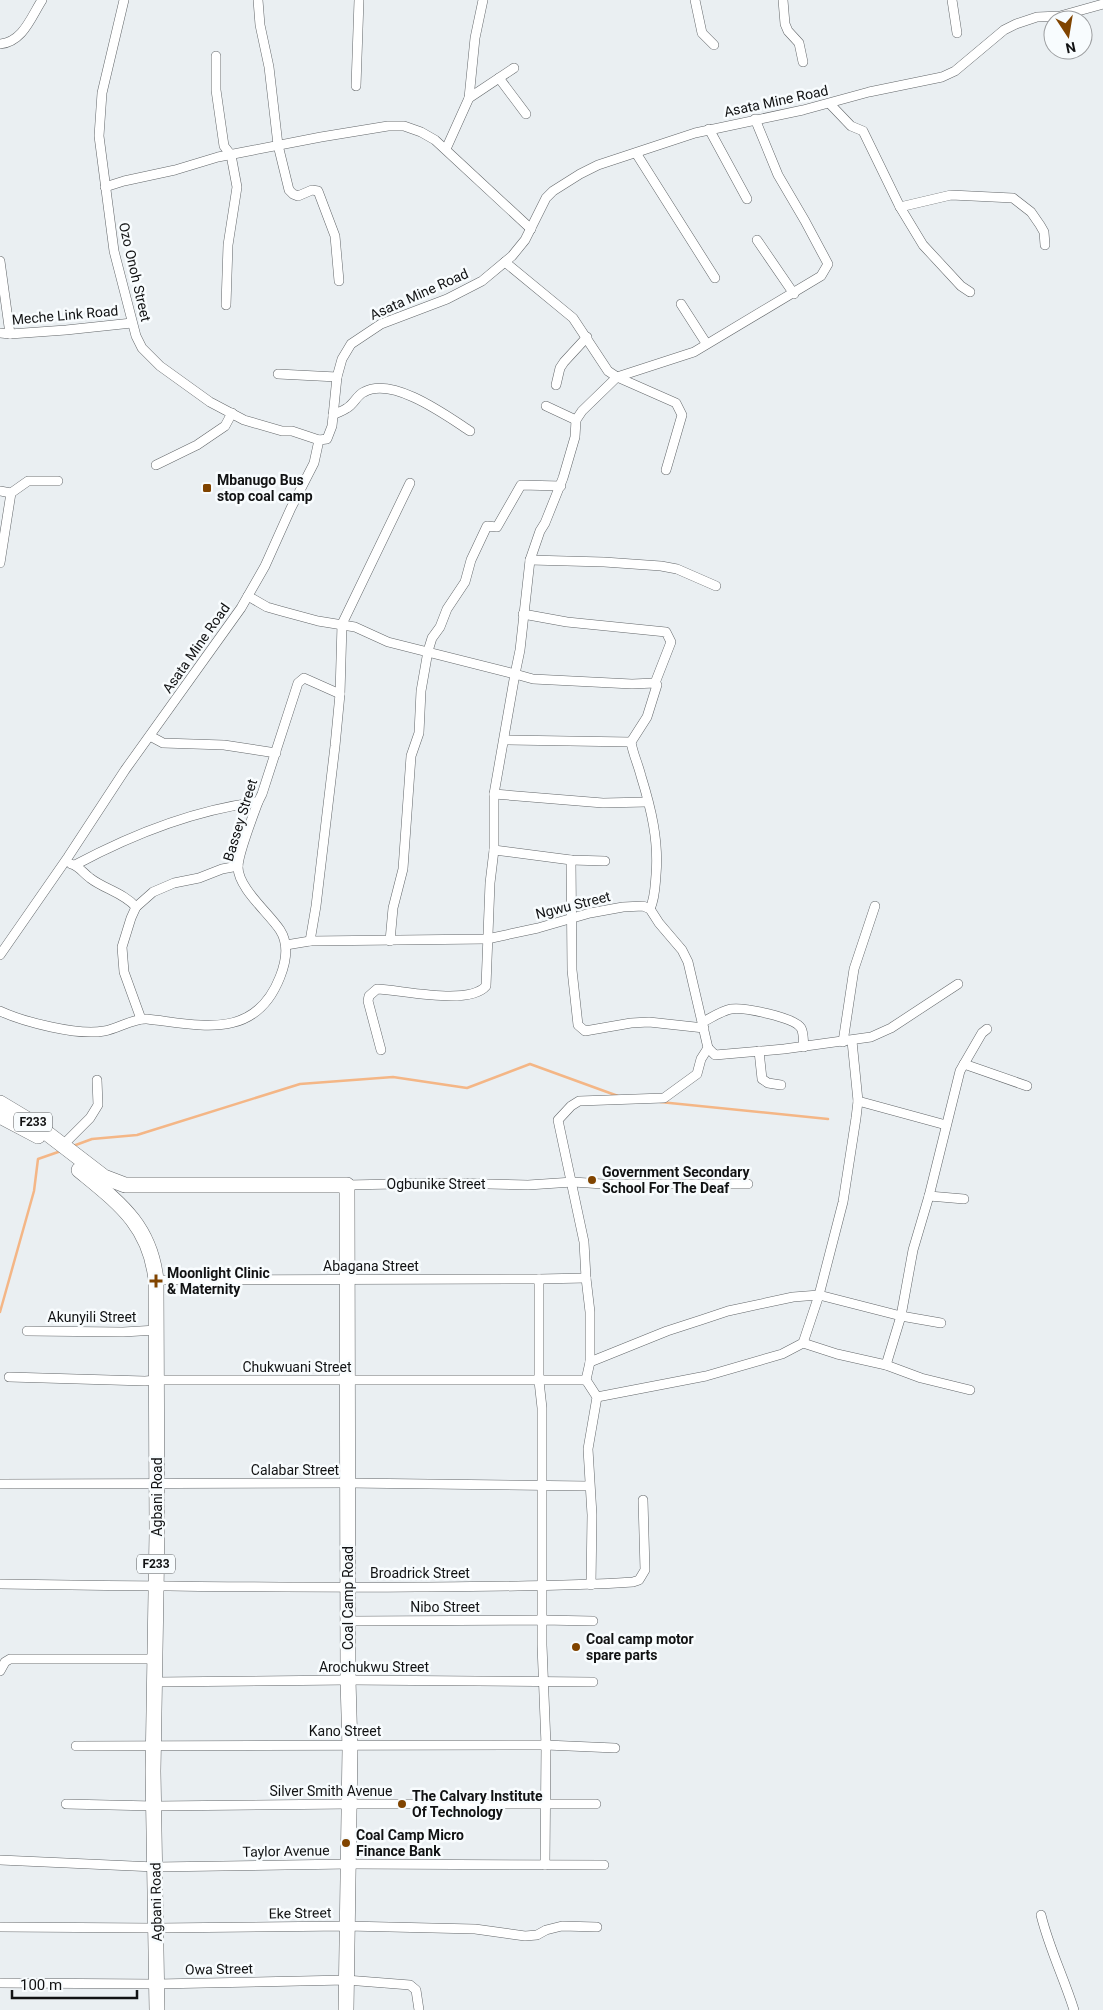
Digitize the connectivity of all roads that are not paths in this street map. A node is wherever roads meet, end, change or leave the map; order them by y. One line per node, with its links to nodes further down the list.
1 (42, 0): 11 (street)
2 (124, 0): 27 (street, Ozo Onoh Street)
3 (258, 0): 23 (street)
4 (359, 0): 17 (street)
5 (483, 0): 18 (street)
6 (695, 0): 12 (street)
7 (783, 0): 14 (street)
8 (952, 0): 10 (street)
9 (1103, 4): 19 (street, Asata Mine Road)
10 (957, 33)
11 (0, 44)
12 (714, 45)
13 (216, 56): 26 (street)
14 (803, 62)
15 (514, 68): 16 (street)
16 (499, 78): 18 (street); 20 (street)
17 (356, 86)
18 (469, 98): 24 (street)
19 (830, 104): 21 (street, Asata Mine Road); 29 (street)
20 (526, 114)
21 (755, 119): 22 (street, Asata Mine Road); 38 (street)
22 (709, 129): 25 (street, Asata Mine Road); 28 (street)
23 (278, 145): 24 (street); 26 (street); 36 (street)
24 (446, 149): 30 (street)
25 (636, 153): 30 (street, Asata Mine Road); 35 (street)
26 (231, 155): 27 (street); 39 (street)
27 (105, 188): 41 (street, Ozo Onoh Street)
28 (747, 198)
29 (900, 207): 32 (street); 37 (street)
30 (531, 229): 34 (street, Asata Mine Road)
31 (757, 240): 38 (street)
32 (1045, 245)
33 (0, 261): 42 (street)
34 (505, 262): 43 (street); 46 (street, Asata Mine Road)
35 (715, 278)
36 (339, 281)
37 (970, 292)
38 (794, 294): 44 (street)
39 (226, 304)
40 (680, 304): 44 (street)
41 (132, 323): 42 (street, Meche Link Road); 50 (street, Ozo Onoh Street)
42 (5, 333)
43 (587, 337): 47 (street); 48 (street)
44 (706, 343): 47 (street)
45 (278, 374): 46 (street)
46 (337, 377): 51 (street, Asata Mine Road)
47 (617, 378): 52 (street); 56 (street)
48 (556, 385)
49 (546, 406): 52 (street)
50 (232, 413): 54 (street, Ozo Onoh Street); 55 (street)
51 (333, 415): 53 (street); 54 (street, Asata Mine Road)
52 (576, 420): 59 (street)
53 (470, 432)
54 (319, 440): 65 (street, Asata Mine Road)
55 (156, 465)
56 (666, 470)
57 (58, 481): 61 (street)
58 (410, 483): 67 (street)
59 (561, 486): 62 (street); 68 (street)
60 (0, 491): 61 (street)
61 (11, 493): 63 (street)
62 (530, 560): 64 (street); 66 (street)
63 (0, 563)
64 (716, 586)
65 (248, 596): 67 (street); 72 (street, Asata Mine Road)
66 (523, 614): 69 (street); 70 (street)
67 (342, 624): 68 (street); 71 (street)
68 (428, 651): 69 (street); 90 (street)
69 (515, 674): 70 (street); 73 (street)
70 (656, 683): 74 (street)
71 (340, 694): 75 (street, Bassey Street); 91 (street)
72 (150, 736): 75 (street); 82 (street, Asata Mine Road)
73 (505, 740): 74 (street); 76 (street)
74 (631, 742): 78 (street)
75 (276, 753): 77 (street, Bassey Street)
76 (494, 794): 78 (street); 79 (street)
77 (258, 802): 83 (street); 84 (street, Bassey Street)
78 (647, 802): 87 (street)
79 (494, 850): 80 (street); 89 (street)
80 (571, 860): 81 (street); 88 (street)
81 (605, 861)
82 (65, 862): 83 (street); 93 (street, Asata Mine Road)
83 (75, 865): 86 (street)
84 (238, 866): 86 (street); 92 (street, Bassey Street)
85 (876, 906): 99 (street)
86 (136, 907): 96 (street)
87 (650, 909): 88 (street, Ngwu Street); 97 (street)
88 (570, 918): 89 (street, Ngwu Street); 97 (street)
89 (487, 939): 90 (street, Ngwu Street); 102 (street)
90 (390, 941): 91 (street, Ngwu Street)
91 (310, 942): 92 (street, Ngwu Street)
92 (286, 945): 96 (street)
93 (0, 955)
94 (958, 984): 99 (street)
95 (0, 1012): 96 (street)
96 (141, 1019)
97 (703, 1025): 100 (street); 101 (street)
98 (987, 1029): 104 (street)
99 (847, 1042): 100 (street); 108 (street)
100 (804, 1047): 103 (street)
101 (708, 1048): 103 (street); 113 (street)
102 (382, 1050)
103 (758, 1052): 106 (street)
104 (964, 1064): 107 (street); 111 (street)
105 (97, 1080): 112 (street)
106 (781, 1085)
107 (1026, 1086)
108 (858, 1101): 111 (street); 124 (street)
109 (0, 1103): 112 (main road, Agbani Road / F233)
110 (0, 1116): 112 (main road, Agbani Road / F233)
111 (946, 1125): 117 (street)
112 (64, 1149): 115 (main road, Agbani Road / F233); 118 (main road, Agbani Road / F233)
113 (573, 1182): 114 (street, Ogbunike Street); 116 (street, Ogbunike Street); 120 (street)
114 (748, 1184)
115 (125, 1185): 116 (main road, Ogbunike Street / F233); 118 (main road)
116 (347, 1185): 121 (main road, Coal Camp Road)
117 (929, 1196): 119 (street); 125 (street)
118 (113, 1199): 122 (main road, Agbani Road / F233)
119 (964, 1199)
120 (586, 1278): 123 (street, Abagana Street); 130 (street)
121 (348, 1279): 122 (street, Abagana Street); 123 (street, Abagana Street); 135 (main road, Coal Camp Road)
122 (156, 1280): 127 (main road, Agbani Road / F233)
123 (539, 1280): 136 (street)
124 (819, 1295): 125 (street); 129 (street); 130 (street)
125 (901, 1316): 126 (street); 131 (street)
126 (941, 1323)
127 (156, 1330): 128 (street, Akunyili Street); 133 (main road, Agbani Road / F233)
128 (27, 1331)
129 (803, 1343): 131 (street); 138 (street)
130 (590, 1362): 134 (street)
131 (886, 1365): 137 (street)
132 (9, 1377): 133 (street, Chukwuani Street)
133 (157, 1380): 135 (street, Chukwuani Street); 141 (main road, Agbani Road / F233)
134 (586, 1380): 136 (street, Chukwuani Street); 138 (street)
135 (348, 1381): 136 (street, Chukwuani Street); 139 (main road, Coal Camp Road)
136 (539, 1381): 142 (street)
137 (970, 1390)
138 (597, 1397): 143 (street)
139 (348, 1483): 141 (street, Calabar Street); 142 (street, Calabar Street); 149 (main road, Coal Camp Road)
140 (0, 1484): 141 (street, Calabar Street)
141 (157, 1484): 148 (main road, Agbani Road / F233)
142 (542, 1486): 143 (street, Calabar Street); 147 (street)
143 (589, 1486): 145 (street)
144 (643, 1500): 145 (street, Broadrick Street)
145 (591, 1585): 147 (street, Broadrick Street)
146 (1, 1586): 148 (street, Broadrick Street)
147 (542, 1586): 149 (street, Broadrick Street); 150 (street)
148 (156, 1587): 149 (street, Broadrick Street); 153 (main road, Agbani Road / F233)
149 (348, 1588): 151 (main road, Coal Camp Road)
150 (542, 1620): 151 (street, Nibo Street); 152 (street, Nibo Street); 157 (street)
151 (348, 1621): 155 (main road, Coal Camp Road)
152 (593, 1621)
153 (155, 1659): 154 (street); 156 (main road, Agbani Road / F233)
154 (0, 1671)
155 (348, 1680): 156 (street, Arochukwu Street); 157 (street, Arochukwu Street); 159 (main road, Coal Camp Road)
156 (154, 1682): 162 (main road, Agbani Road / F233)
157 (543, 1682): 158 (street, Arochukwu Street); 160 (street)
158 (593, 1682)
159 (350, 1744): 160 (street, Kano Street); 162 (street, Kano Street); 165 (main road, Coal Camp Road)
160 (546, 1745): 163 (street, Kano Street); 166 (street)
161 (76, 1746): 162 (street, Kano Street)
162 (154, 1747): 168 (main road, Agbani Road / F233)
163 (615, 1748)
164 (66, 1804): 168 (street, Silver Smith Avenue)
165 (349, 1804): 166 (street, Silver Smith Avenue); 168 (street, Silver Smith Avenue); 170 (main road, Coal Camp Road)
166 (545, 1804): 167 (street, Silver Smith Avenue); 171 (street)
167 (596, 1804)
168 (154, 1806): 173 (main road, Agbani Road / F233)
169 (0, 1860): 173 (street, Taylor Avenue)
170 (348, 1864): 171 (street, Taylor Avenue); 173 (street, Taylor Avenue); 175 (main road, Coal Camp Road)
171 (545, 1865): 172 (street, Taylor Avenue)
172 (604, 1865)
173 (155, 1868): 178 (main road, Agbani Road / F233)
174 (1041, 1915): 185 (street)
175 (347, 1926): 177 (street, Eke Street); 178 (street, Eke Street); 179 (main road, Coal Camp Road)
176 (0, 1927): 178 (street, Eke Street)
177 (597, 1927)
178 (156, 1928): 181 (main road, Agbani Road / F233)
179 (346, 1980): 181 (street, Owa Street); 183 (main road, Coal Camp Road); 184 (street, Owa Street)
180 (0, 1983): 181 (street, Owa Street)
181 (157, 1984): 182 (main road, Agbani Road / F233)
182 (158, 2010)
183 (346, 2010)
184 (418, 2010)
185 (1074, 2010)

